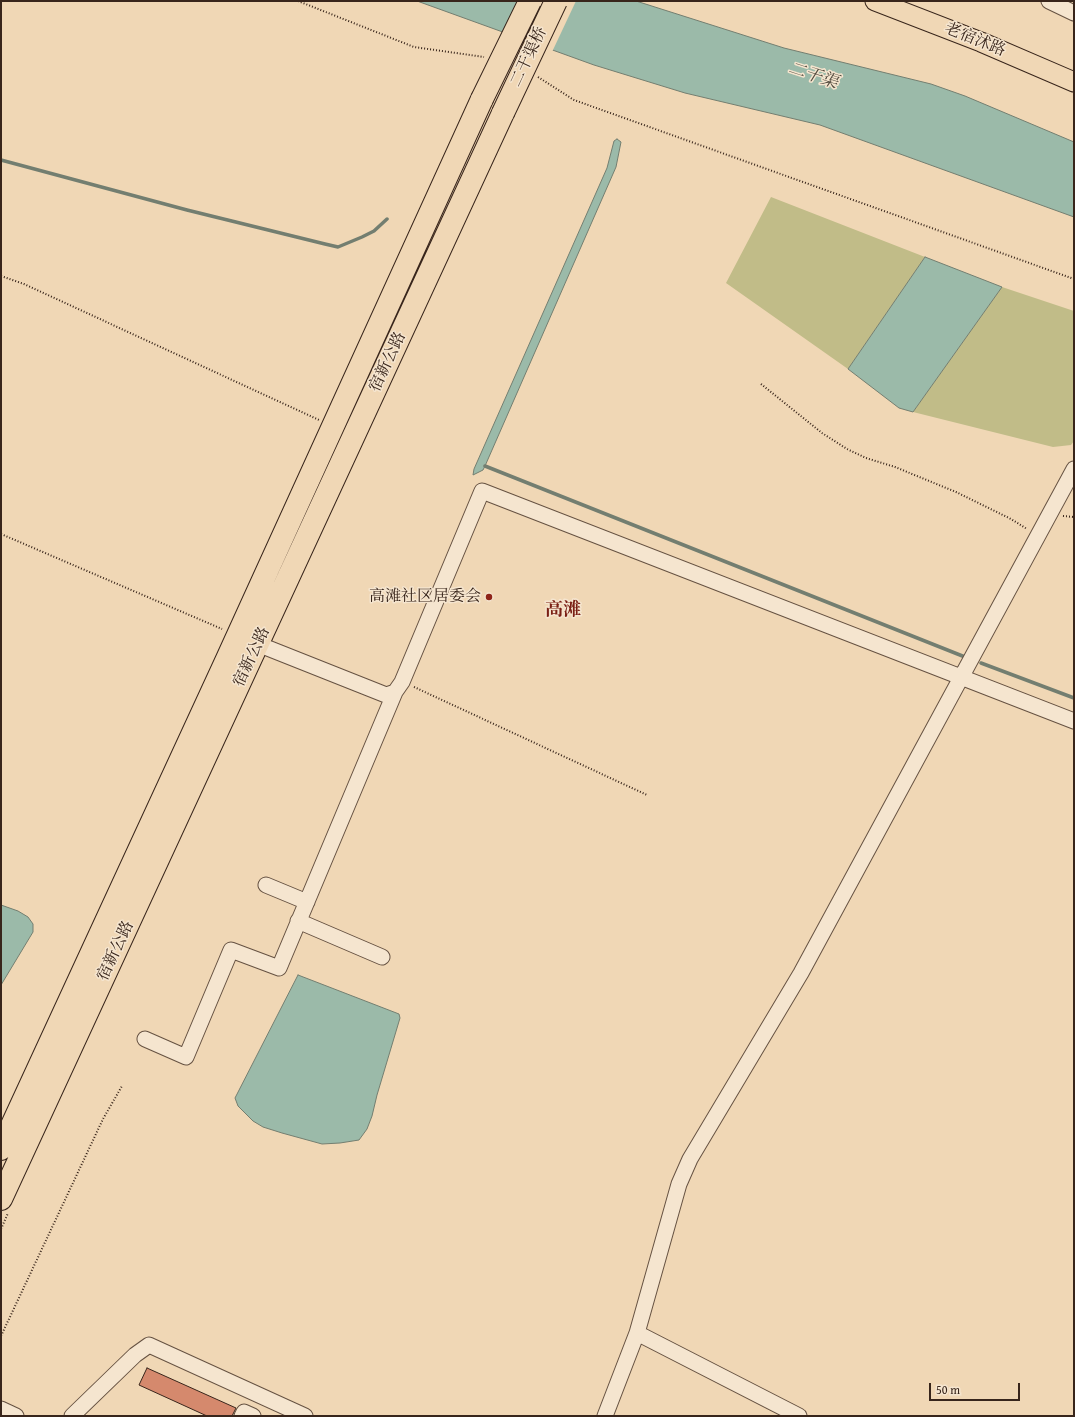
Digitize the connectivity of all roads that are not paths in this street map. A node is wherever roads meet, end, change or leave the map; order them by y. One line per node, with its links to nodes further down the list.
1 (530, 1): 7 (highway, 二干渠桥, bridge)
2 (556, 1): 8 (highway, 二干渠桥, bridge)
3 (875, 1): 6 (main road, 老宿沭路)
4 (1049, 1): 5 (street)
5 (1074, 13)
6 (1074, 82)
7 (482, 99): 10 (highway, 宿新公路)
8 (502, 113): 11 (highway, 宿新公路)
9 (1074, 469): 12 (street)
10 (238, 635): 11 (street); 20 (highway, 宿新公路)
11 (257, 645): 13 (street); 21 (highway, 宿新公路)
12 (962, 677): 13 (street); 14 (street); 22 (street)
13 (399, 687): 16 (street)
14 (1074, 721)
15 (266, 885): 16 (street)
16 (307, 902): 17 (street)
17 (298, 921): 18 (street); 19 (street)
18 (382, 958)
19 (145, 1039)
20 (1, 1149)
21 (1, 1200)
22 (637, 1333): 29 (street); 30 (street)
23 (1, 1409): 24 (street)
24 (16, 1416)
25 (72, 1416): 28 (street)
26 (242, 1416): 27 (street)
27 (254, 1416)
28 (305, 1416)
29 (605, 1416)
30 (799, 1416)

